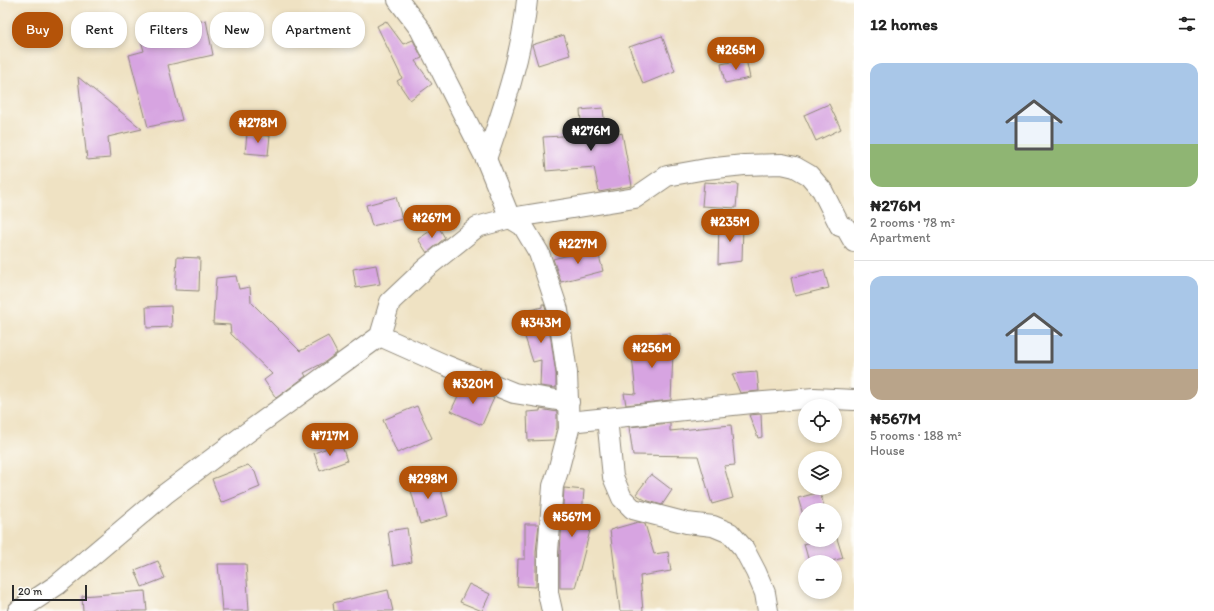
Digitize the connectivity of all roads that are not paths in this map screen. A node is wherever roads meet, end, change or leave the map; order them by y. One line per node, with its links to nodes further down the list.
1 (398, 0): 3 (street)
2 (527, 0): 3 (street)
3 (486, 159): 4 (street)
4 (510, 218): 5 (street); 6 (street); 8 (street)
5 (854, 242)
6 (380, 336): 8 (street); 11 (street)
7 (854, 400): 9 (street)
8 (568, 402): 10 (street)
9 (607, 418): 10 (street); 13 (street)
10 (569, 422): 12 (street)
11 (18, 611)
12 (552, 611)
13 (768, 611)

